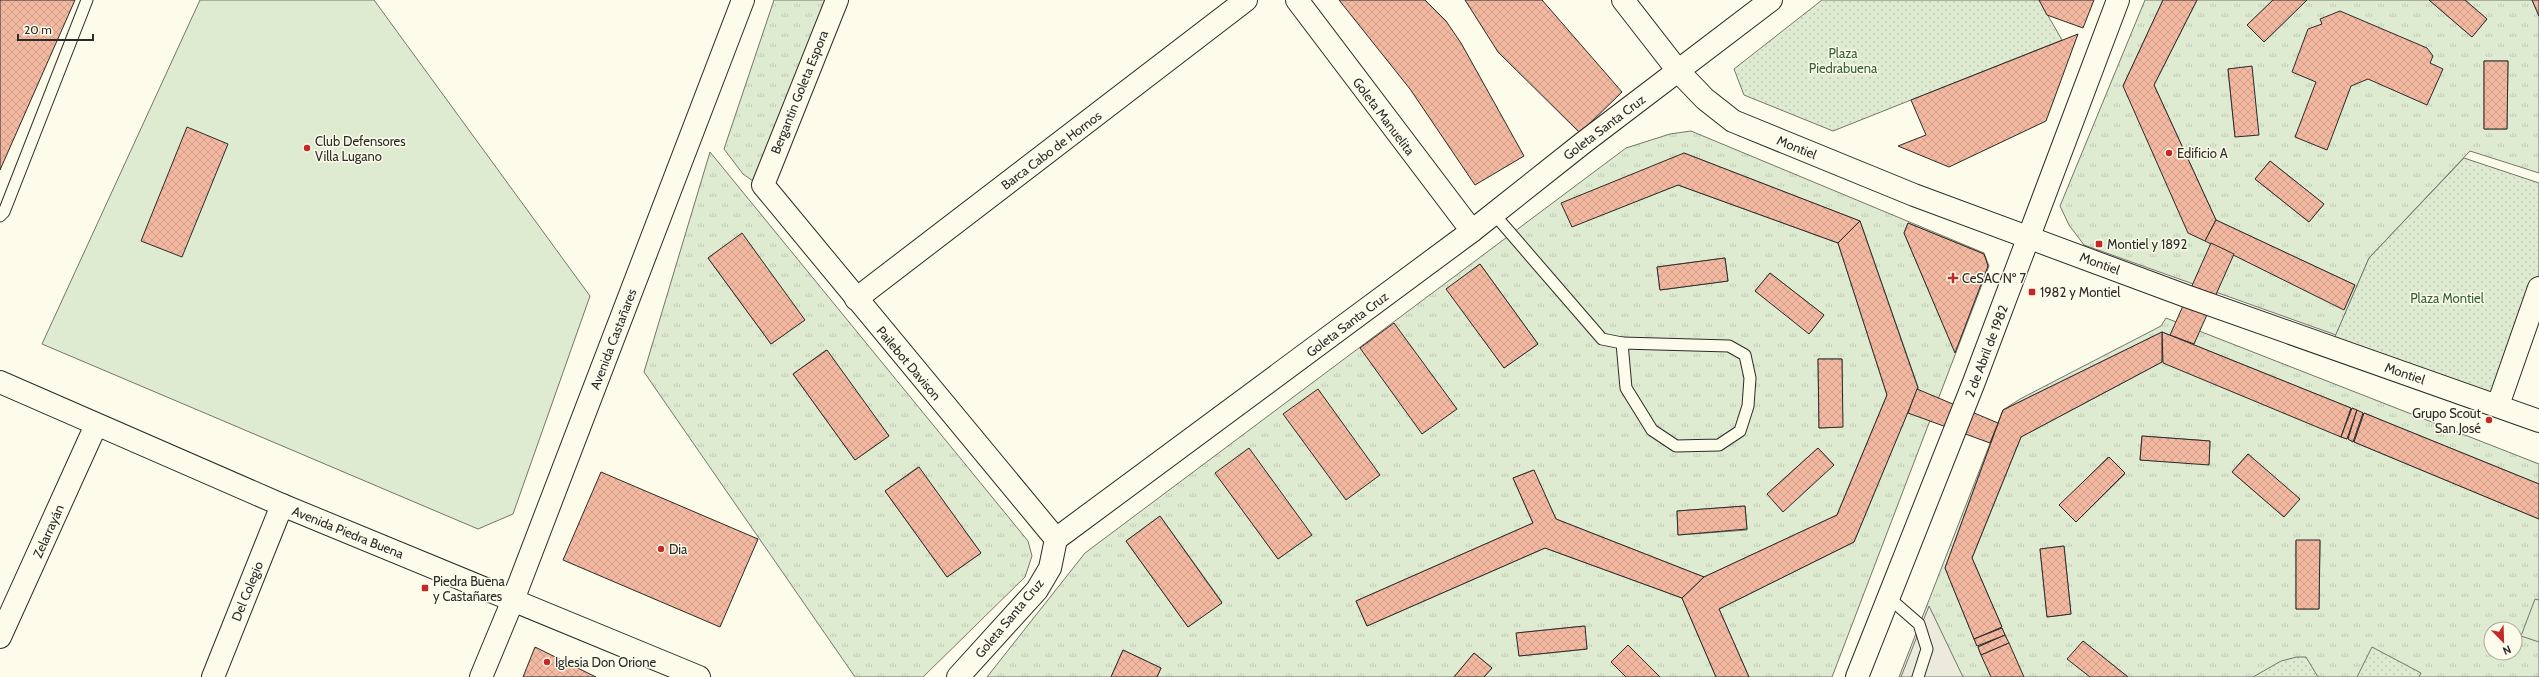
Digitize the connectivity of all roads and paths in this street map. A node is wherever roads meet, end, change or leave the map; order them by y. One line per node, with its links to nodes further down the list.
1 (87, 0): 12 (lane)
2 (743, 0): 25 (street, Avenida Castañares)
3 (837, 0): 10 (street, Bergantin Goleta Espora)
4 (1246, 0): 16 (street, Barca Cabo de Hornos)
5 (1297, 0): 13 (street, Goleta Manuelita)
6 (1623, 0): 9 (street, Montiel)
7 (1771, 0): 9 (street, Goleta Santa Cruz)
8 (2118, 0): 14 (street, 2 de Abril de 1982)
9 (1679, 72): 11 (street, Goleta Santa Cruz); 14 (street, Montiel)
10 (763, 185): 16 (street, Pailebot Davison)
11 (1494, 214): 13 (street, Goleta Santa Cruz); 17 (lane)
12 (0, 216)
13 (1472, 231): 23 (street, Goleta Santa Cruz)
14 (2027, 237): 19 (street, Montiel); 24 (street, 2 de Abril de 1982)
15 (2539, 288): 19 (street)
16 (856, 299): 23 (street, Pailebot Davison)
17 (1622, 343): 17 (lane)
18 (0, 382): 21 (street, Avenida Piedra Buena)
19 (2498, 406): 20 (street, Montiel)
20 (2539, 421)
21 (96, 425): 22 (street, Avenida Piedra Buena); 26 (street, Zelarrayán)
22 (282, 505): 25 (street, Avenida Piedra Buena); 27 (street, Del Colegio)
23 (1056, 539): 30 (street, Goleta Santa Cruz)
24 (1888, 597): 31 (street, 2 de Abril de 1982); 32 (lane)
25 (513, 600): 28 (street, Avenida Castañares); 29 (street, Avenida Piedra Buena)
26 (0, 637)
27 (213, 677)
28 (481, 677)
29 (699, 677)
30 (958, 677)
31 (1856, 677)
32 (1918, 677)

